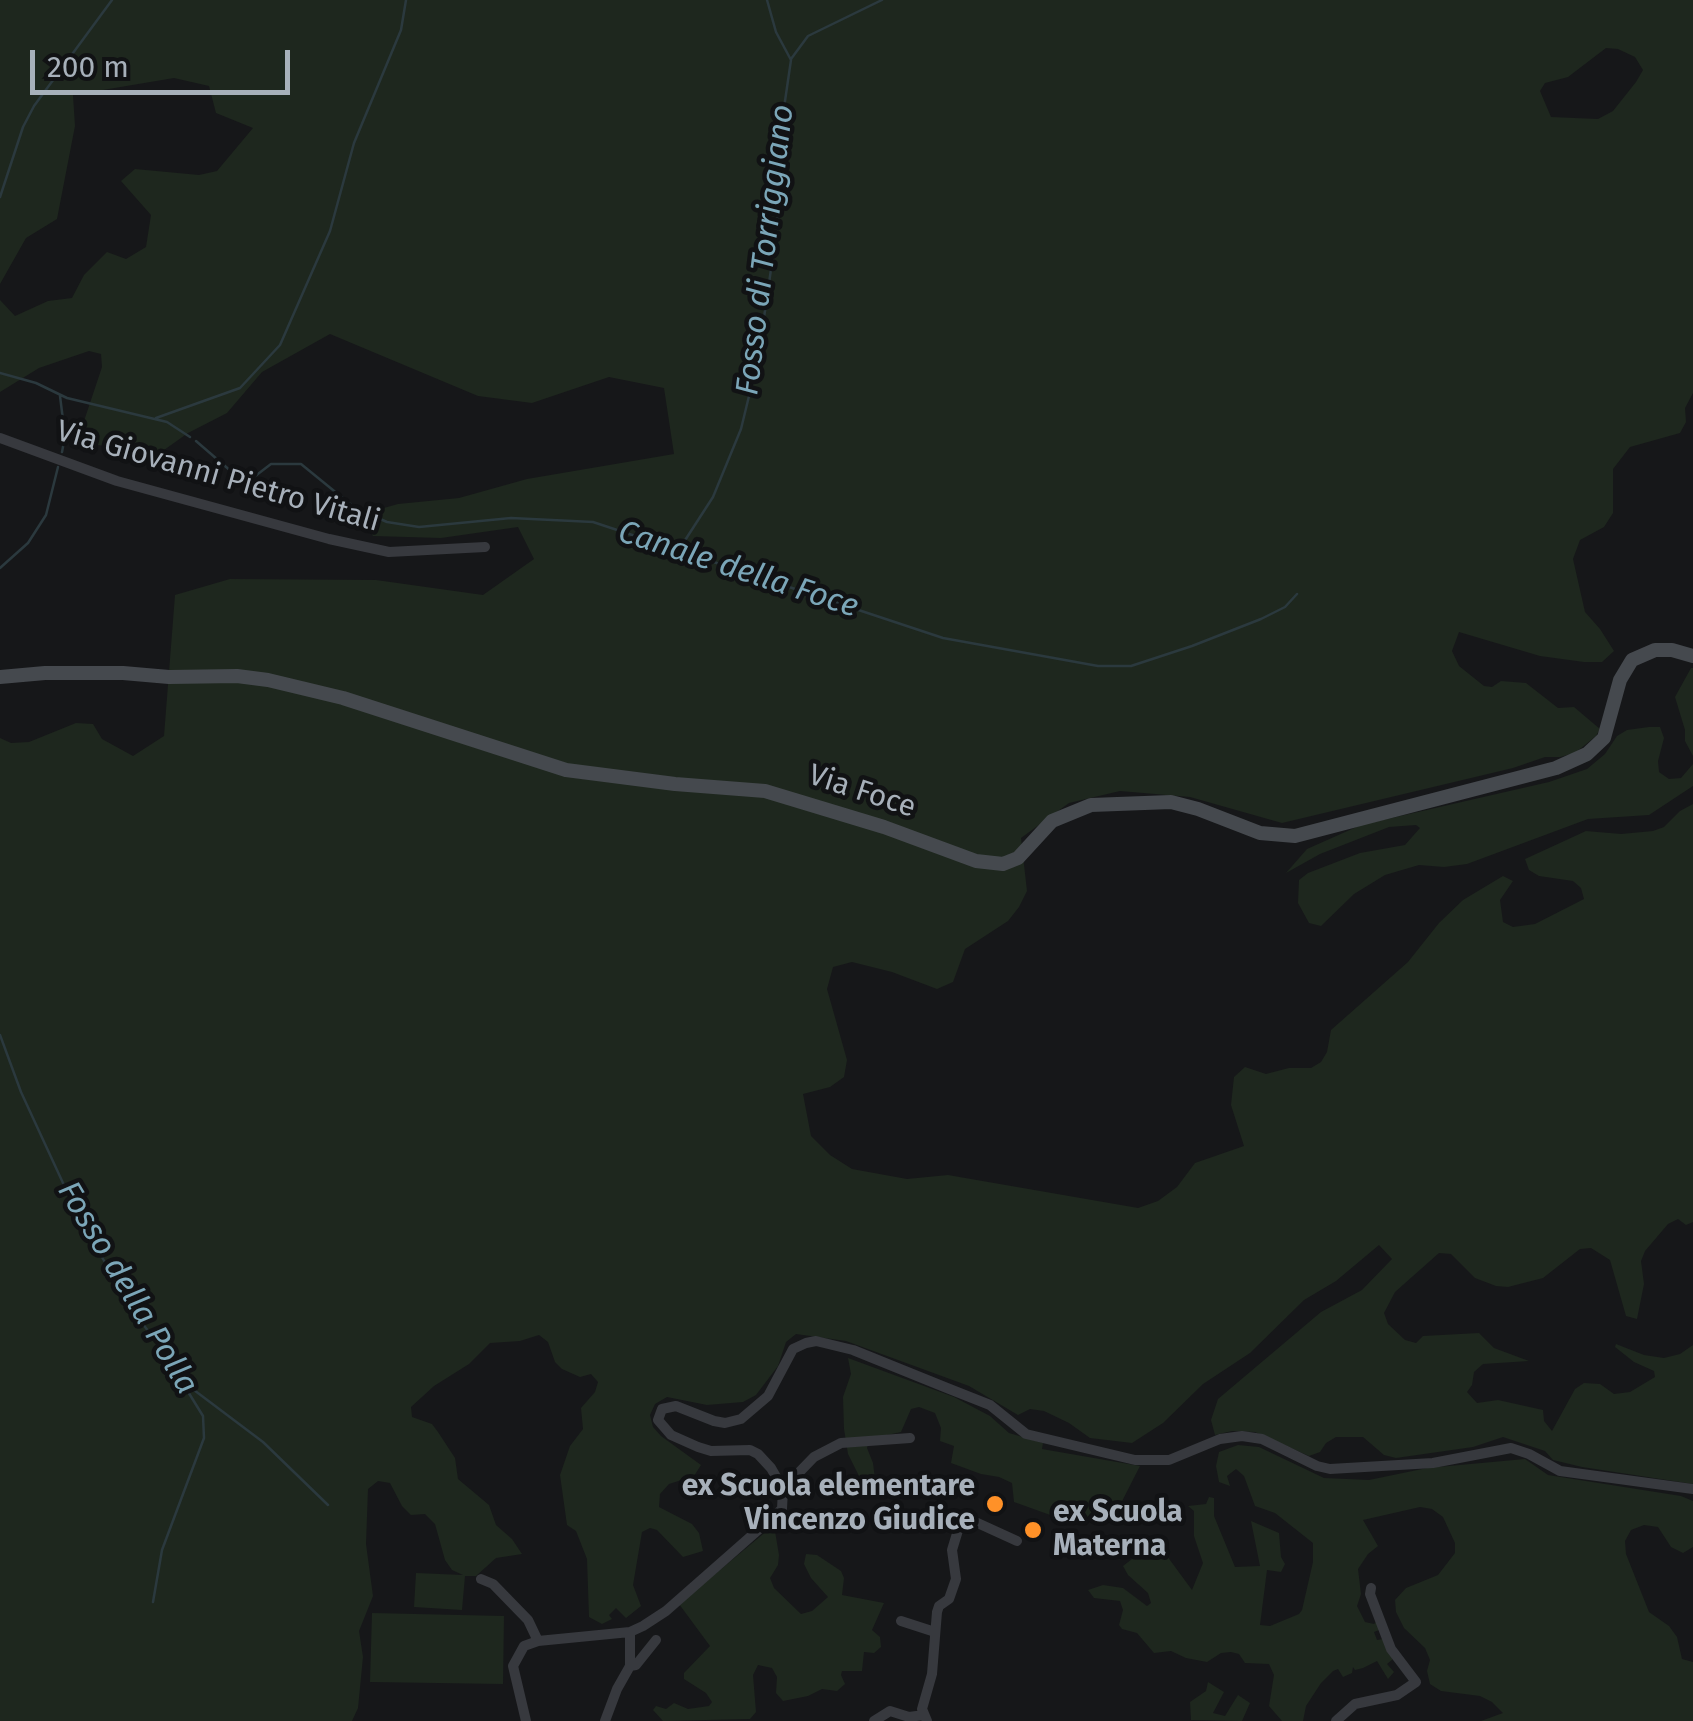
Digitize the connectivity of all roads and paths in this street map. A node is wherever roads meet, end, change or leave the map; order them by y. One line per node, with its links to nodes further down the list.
1 (0, 438): 2 (street, Via Giovanni Pietro Vitali)
2 (485, 547)
3 (1693, 656): 4 (main road, Via Foce)
4 (0, 677)
5 (910, 1438): 6 (street)
6 (783, 1488): 7 (street); 12 (street)
7 (1693, 1488)
8 (1017, 1541): 13 (street)
9 (481, 1579): 15 (street)
10 (1371, 1588): 21 (street)
11 (901, 1621): 13 (street)
12 (630, 1632): 15 (street); 16 (street)
13 (935, 1632): 17 (street)
14 (656, 1640): 16 (street)
15 (538, 1641): 18 (street)
16 (630, 1666): 19 (street)
17 (926, 1718): 20 (street)
18 (526, 1721)
19 (605, 1721)
20 (874, 1721)
21 (1336, 1721)

